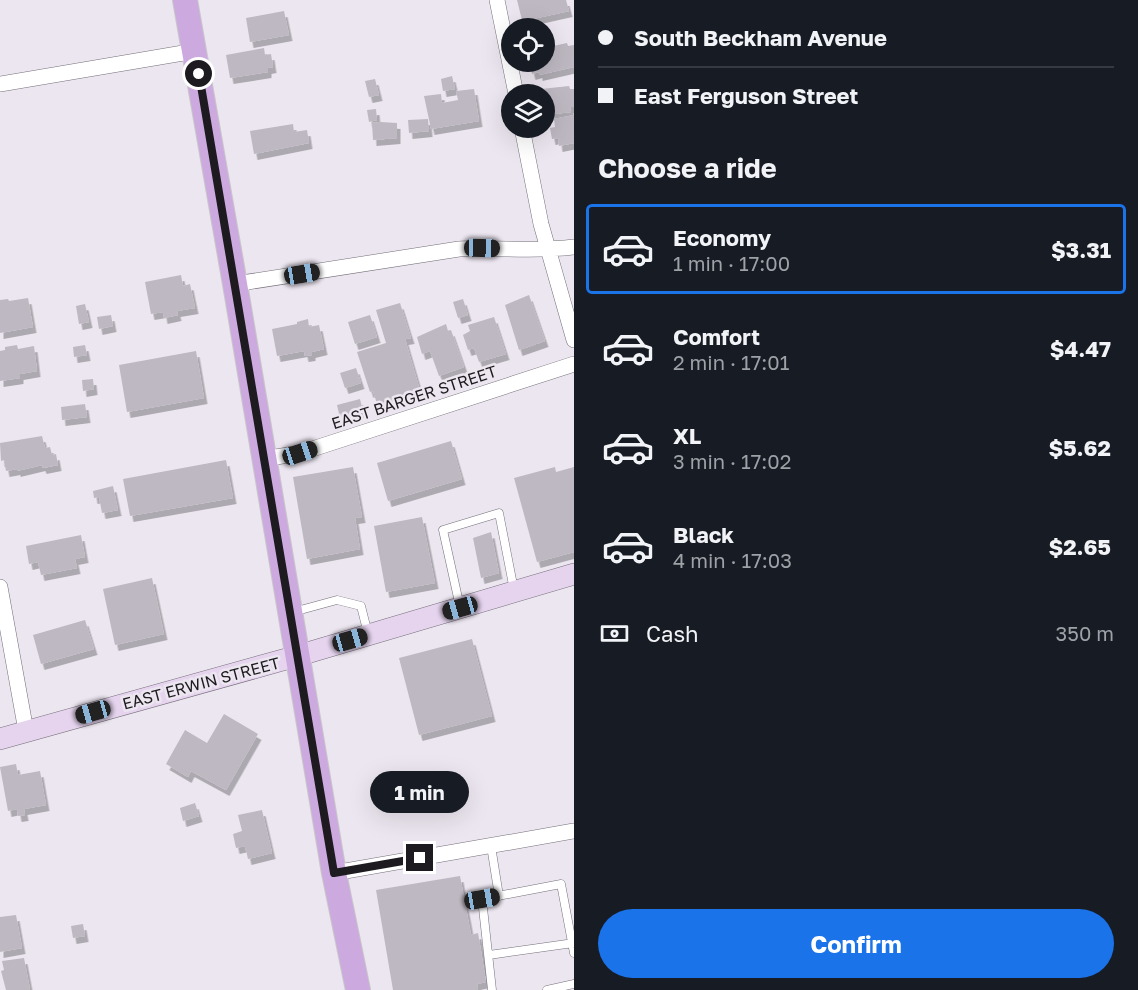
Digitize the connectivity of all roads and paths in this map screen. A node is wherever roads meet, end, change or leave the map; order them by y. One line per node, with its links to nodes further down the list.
1 (185, 0): 3 (main road)
2 (498, 0): 5 (street)
3 (195, 51): 4 (street); 9 (main road)
4 (0, 84)
5 (514, 84)
6 (524, 138): 8 (street)
7 (574, 247): 8 (street)
8 (547, 249): 9 (street); 10 (street)
9 (235, 284): 12 (main road)
10 (574, 340)
11 (574, 364): 12 (street, EAST BARGER STREET)
12 (264, 459): 17 (main road)
13 (574, 574): 15 (main road, EAST ERWIN STREET)
14 (0, 587): 20 (street)
15 (514, 592): 16 (main road, EAST ERWIN STREET); 16 (lane)
16 (460, 608): 18 (main road, EAST ERWIN STREET)
17 (290, 613): 18 (lane); 19 (main road)
18 (368, 635): 19 (main road, EAST ERWIN STREET)
19 (297, 656): 20 (main road, EAST ERWIN STREET); 24 (main road)
20 (26, 731): 21 (main road, EAST ERWIN STREET)
21 (0, 739)
22 (574, 831): 23 (street)
23 (491, 846): 24 (street); 25 (lane)
24 (334, 873): 30 (main road)
25 (499, 896): 26 (lane); 28 (lane)
26 (573, 943): 27 (lane); 28 (lane)
27 (574, 953)
28 (489, 955): 31 (lane)
29 (574, 984): 32 (lane)
30 (358, 990)
31 (492, 990)
32 (547, 990)

